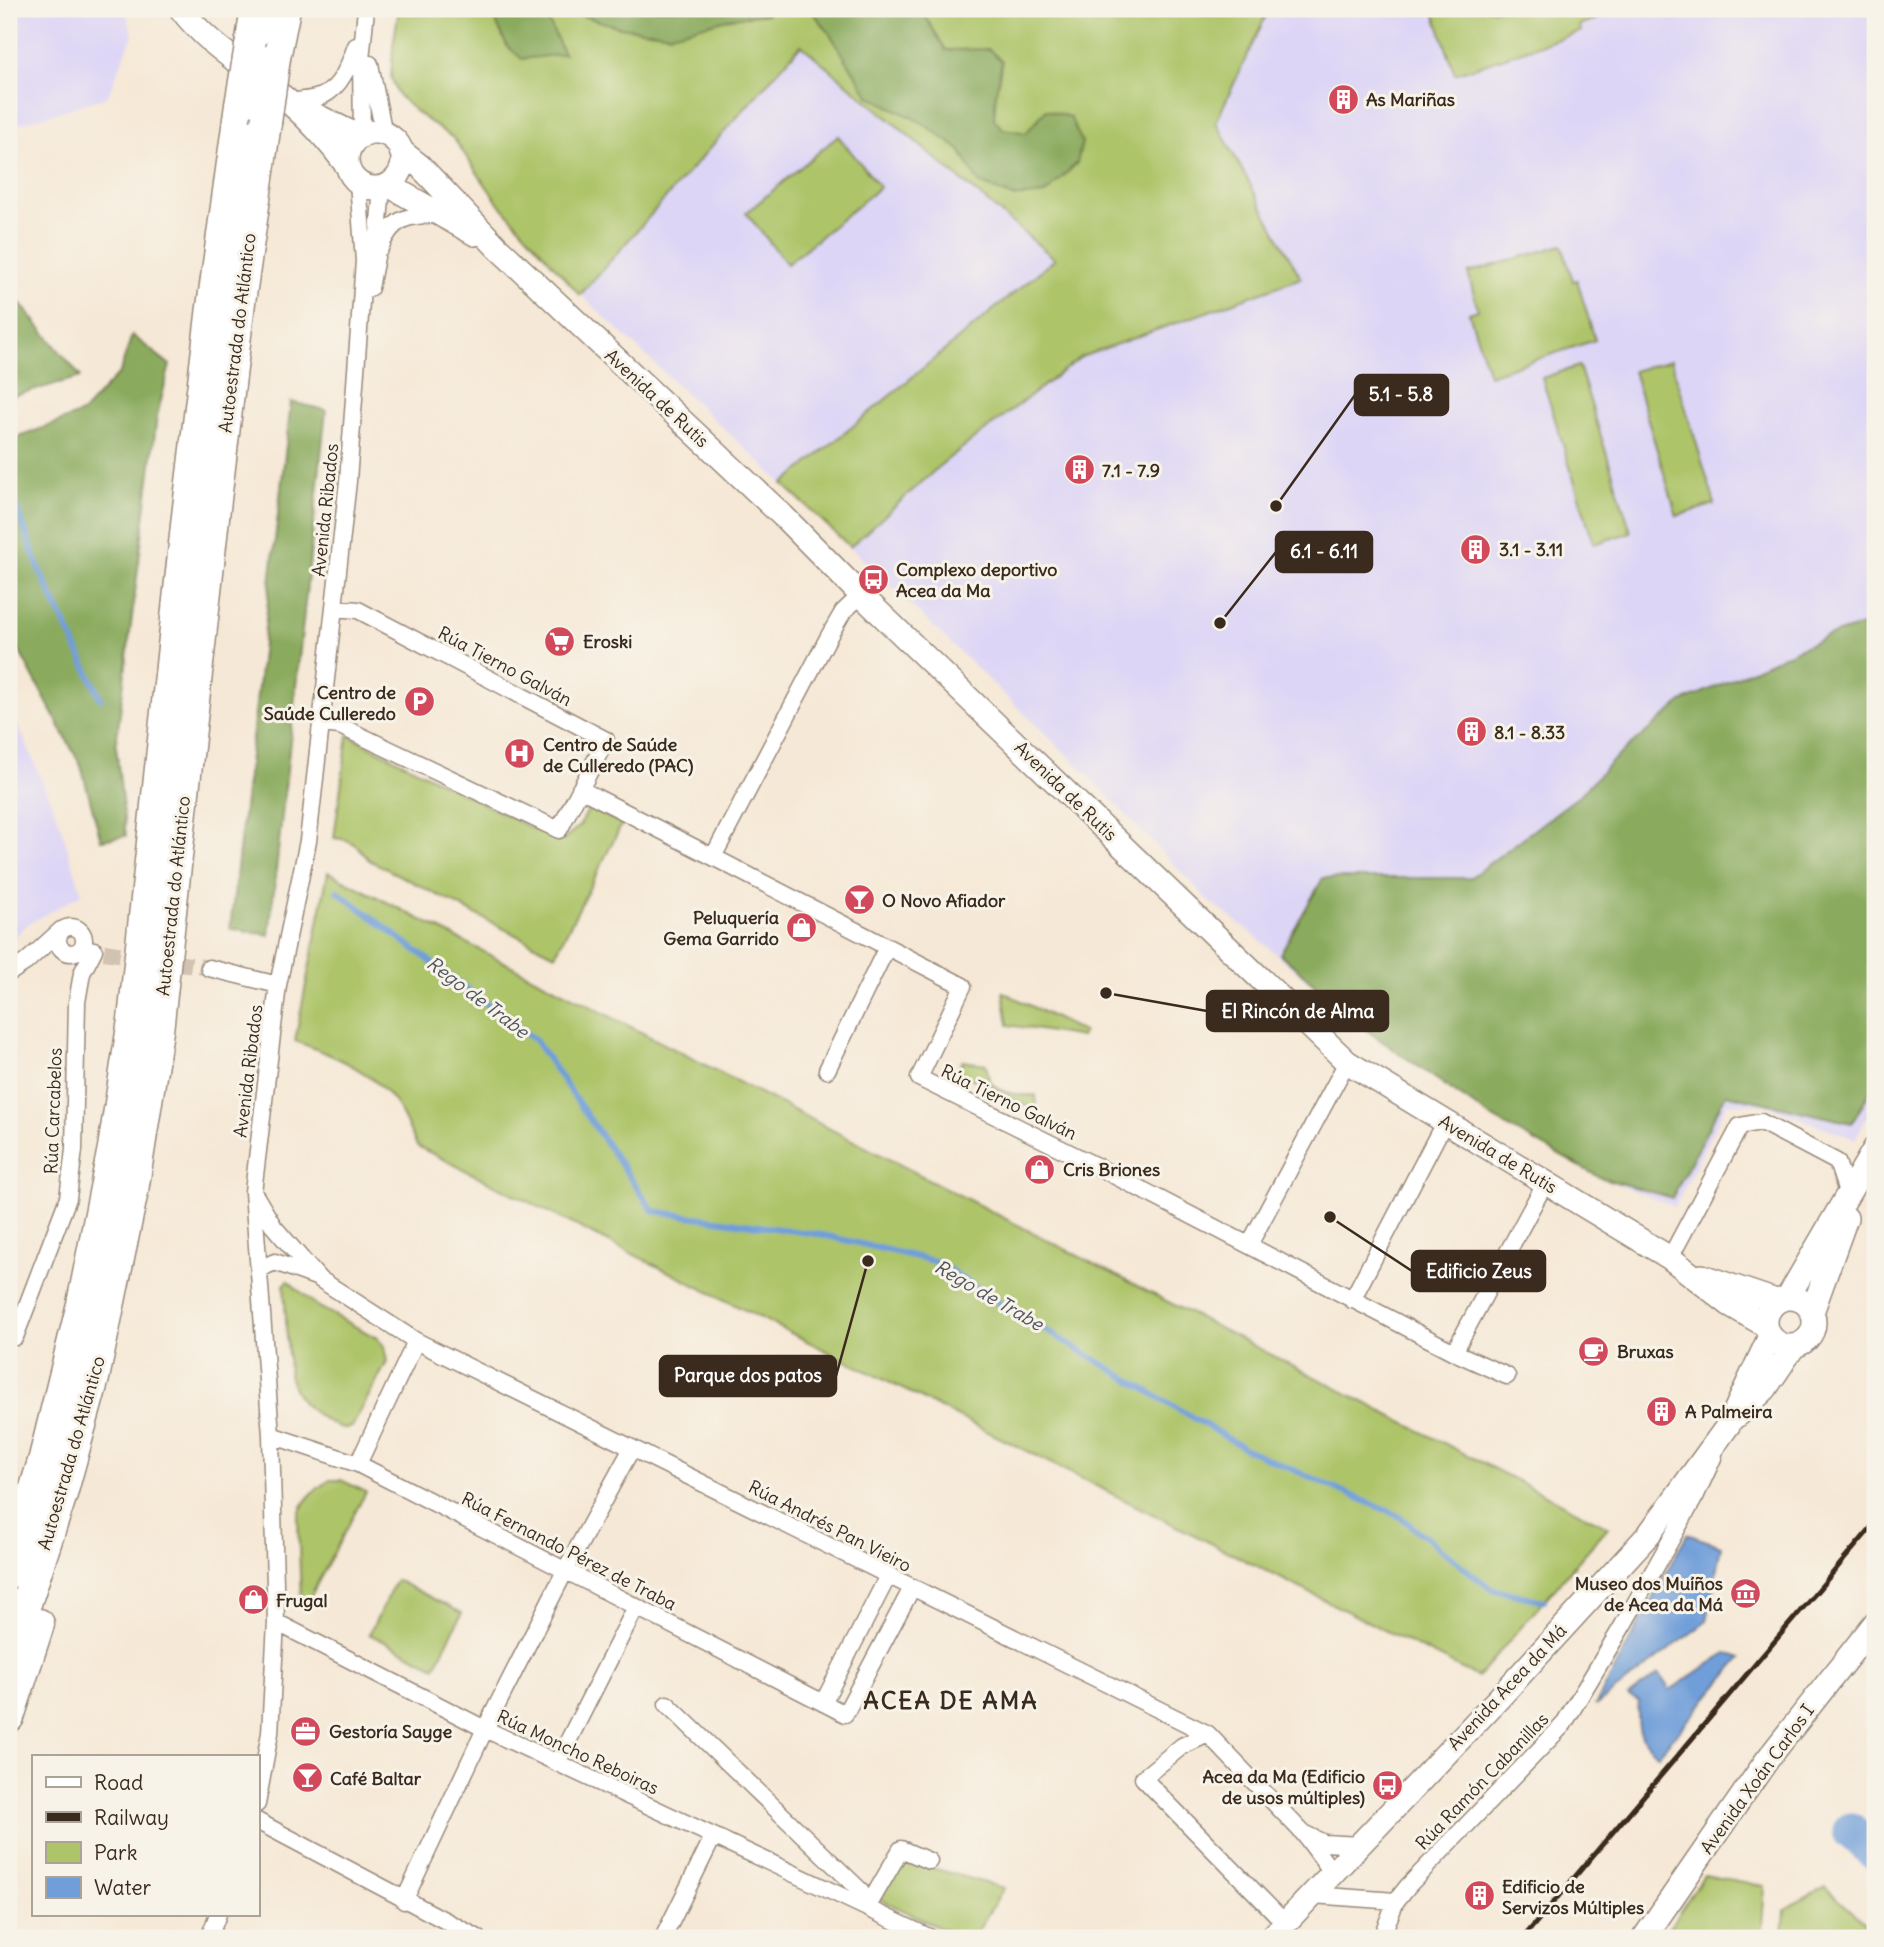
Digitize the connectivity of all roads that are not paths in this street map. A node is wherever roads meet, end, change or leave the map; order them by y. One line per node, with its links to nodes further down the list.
1 (181, 9): 5 (street)
2 (256, 9): 54 (highway, Autoestrada do Atlántico, bridge)
3 (285, 9): 52 (highway, Autoestrada do Atlántico, bridge)
4 (365, 15): 5 (street); 6 (street)
5 (289, 102): 6 (street); 8 (street)
6 (369, 135): 7 (street); 8 (street)
7 (401, 151): 9 (street); 11 (street, Avenida de Rutis)
8 (353, 175): 9 (street); 13 (street, Avenida Ribados)
9 (385, 186): 10 (street, Avenida de Rutis); 12 (street, Avenida Ribados)
10 (440, 215): 11 (street, Avenida de Rutis); 12 (street)
11 (496, 246): 14 (street, Avenida de Rutis)
12 (376, 257): 13 (street, Avenida Ribados)
13 (359, 345): 15 (street, Avenida Ribados)
14 (861, 595): 18 (street); 27 (street, Avenida de Rutis)
15 (335, 608): 16 (street, Avenida Ribados); 17 (street, Rúa Tierno Galván)
16 (322, 724): 17 (street, Rúa Tierno Galván); 26 (street, Avenida Ribados)
17 (580, 789): 18 (street, Rúa Tierno Galván)
18 (713, 857): 20 (street, Rúa Tierno Galván)
19 (61, 930): 21 (street); 22 (street); 23 (street)
20 (887, 947): 28 (street); 35 (street, Rúa Tierno Galván)
21 (94, 949): 22 (street); 42 (street, Rúa Carcabelos)
22 (65, 953): 23 (street)
23 (26, 961): 25 (street)
24 (209, 968): 26 (street)
25 (9, 973)
26 (278, 985): 33 (street, Avenida Ribados)
27 (1347, 1062): 29 (street, Avenida de Rutis); 35 (street)
28 (827, 1070)
29 (1444, 1122): 32 (street, Avenida de Rutis); 40 (street)
30 (1875, 1148): 31 (street)
31 (1863, 1169): 34 (street); 41 (street)
32 (1545, 1183): 36 (street, Avenida de Rutis); 46 (street)
33 (253, 1192): 37 (street, Avenida Ribados); 38 (street, Rúa Andrés Pan Vieiro)
34 (1848, 1195): 36 (street); 39 (street)
35 (1249, 1245): 40 (street, Rúa Tierno Galván)
36 (1678, 1264): 39 (street); 43 (street)
37 (259, 1269): 38 (street, Rúa Andrés Pan Vieiro); 49 (street, Avenida Ribados)
38 (318, 1278): 44 (street, Rúa Andrés Pan Vieiro)
39 (1782, 1299): 41 (street); 43 (street)
40 (1352, 1300): 46 (street, Rúa Tierno Galván)
41 (1812, 1312): 45 (street)
42 (9, 1324)
43 (1768, 1331): 45 (street); 48 (street)
44 (416, 1341): 50 (street, Rúa Andrés Pan Vieiro); 51 (street)
45 (1794, 1346): 48 (street)
46 (1454, 1352): 47 (street, Rúa Tierno Galván)
47 (1507, 1376)
48 (1729, 1424): 71 (street, Avenida Acea da Má); 76 (street, Rúa Ramón Cabanillas)
49 (271, 1435): 51 (street, Rúa Fernando Pérez de Traba); 58 (street, Avenida Ribados)
50 (632, 1448): 53 (street); 55 (street, Rúa Andrés Pan Vieiro)
51 (358, 1464): 53 (street, Rúa Fernando Pérez de Traba)
52 (62, 1494): 60 (highway, Autoestrada do Atlántico); 63 (highway)
53 (565, 1571): 57 (street, Rúa Fernando Pérez de Traba); 64 (street)
54 (9, 1573)
55 (888, 1576): 56 (street, Rúa Andrés Pan Vieiro); 61 (street)
56 (912, 1588): 61 (street, Rúa Fernando Pérez de Traba); 65 (street, Rúa Andrés Pan Vieiro)
57 (636, 1607): 61 (street, Rúa Fernando Pérez de Traba); 66 (street)
58 (276, 1622): 64 (street, Rúa Moncho Reboiras); 67 (street, Avenida Ribados)
59 (1875, 1623): 85 (street, Avenida Xoán Carlos I)
60 (9, 1655)
61 (823, 1703)
62 (667, 1704): 77 (street)
63 (9, 1717)
64 (485, 1729): 66 (street, Rúa Moncho Reboiras); 75 (street)
65 (1208, 1734): 69 (street, Rúa Andrés Pan Vieiro); 79 (street)
66 (557, 1763): 70 (street, Rúa Moncho Reboiras)
67 (259, 1793)
68 (259, 1822): 75 (street)
69 (1304, 1834): 71 (street, Rúa Andrés Pan Vieiro); 73 (street, Rúa Andrés Pan Vieiro)
70 (713, 1837): 77 (street, Rúa Moncho Reboiras); 82 (street)
71 (1360, 1845): 73 (street, Avenida Acea da Má)
72 (929, 1861): 77 (street)
73 (1333, 1873): 74 (street, Avenida Acea da Má)
74 (1312, 1895): 76 (street); 79 (street, Avenida Acea da Má)
75 (404, 1900): 81 (street)
76 (1396, 1902): 84 (street, Rúa Ramón Cabanillas)
77 (867, 1908): 83 (street, Rúa Moncho Reboiras)
78 (217, 1916): 80 (street)
79 (1278, 1931)
80 (209, 1938)
81 (478, 1938)
82 (663, 1938)
83 (931, 1938)
84 (1381, 1938)
85 (1644, 1938)

